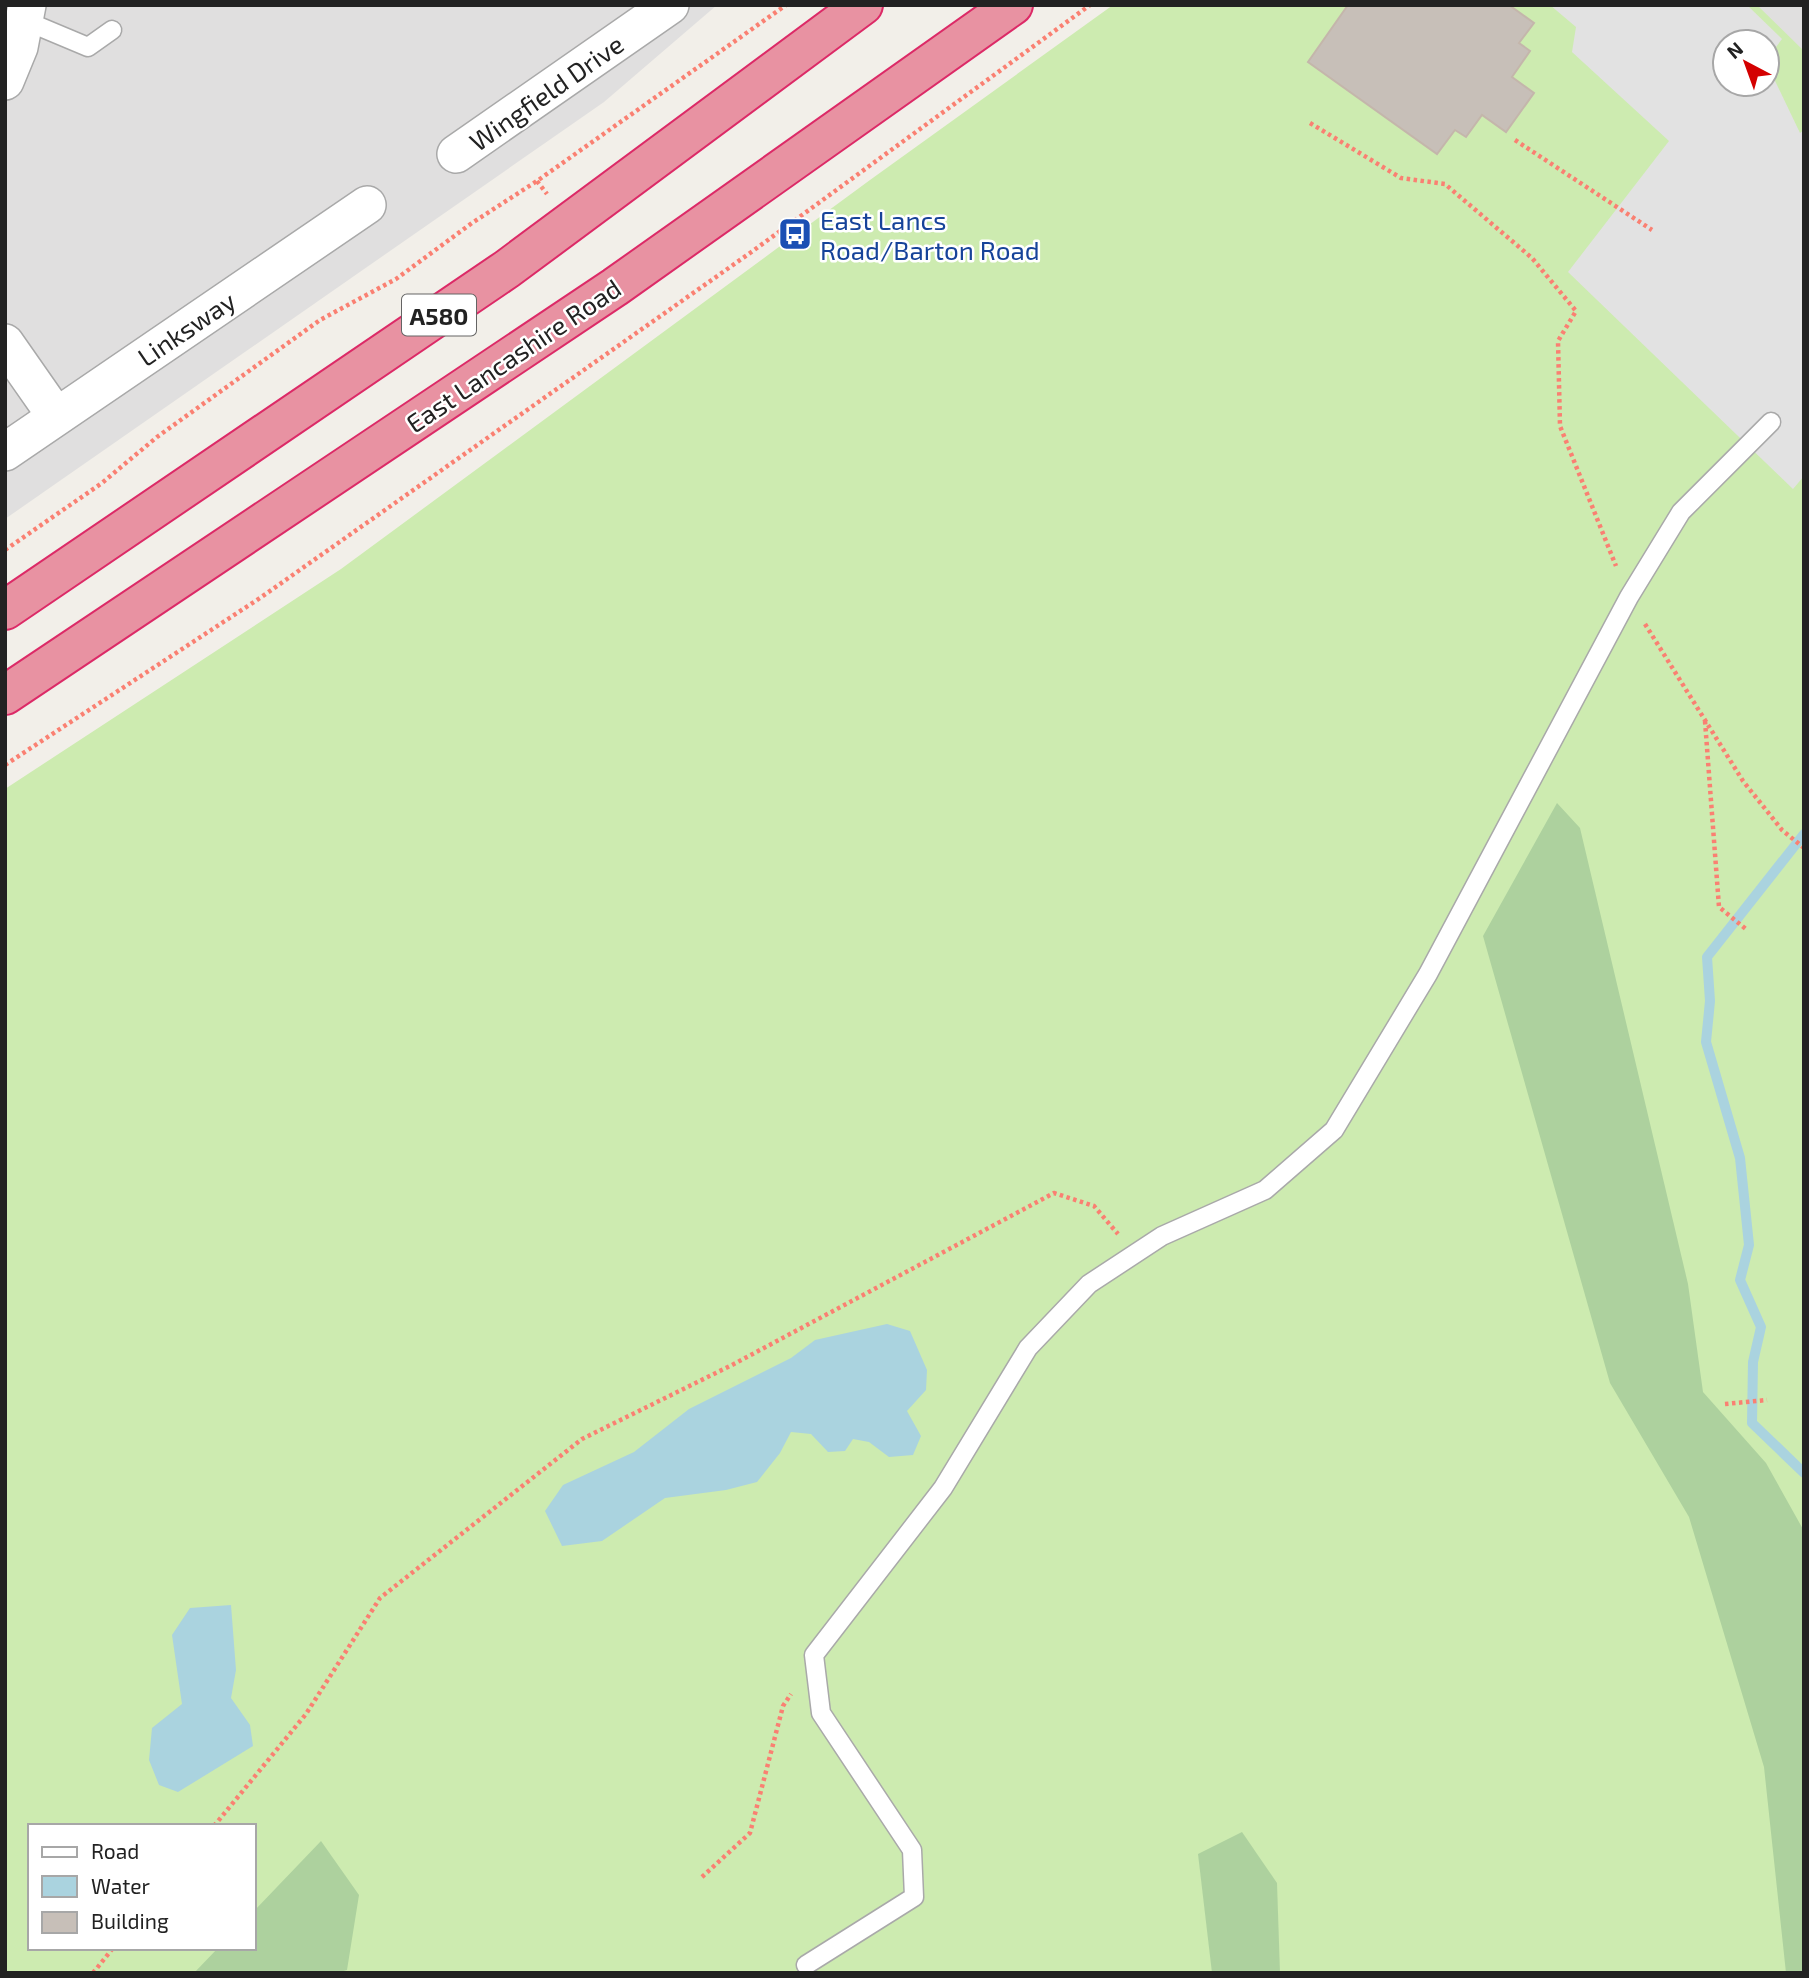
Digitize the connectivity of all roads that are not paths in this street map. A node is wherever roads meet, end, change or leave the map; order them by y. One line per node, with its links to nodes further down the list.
1 (670, 5): 7 (street, Wingfield Drive)
2 (863, 5): 13 (highway, A580)
3 (1013, 5): 14 (highway, East Lancashire Road / A580)
4 (26, 13): 5 (lane); 6 (street)
5 (111, 30)
6 (5, 81)
7 (456, 154)
8 (367, 205): 10 (street, Linksway)
9 (5, 343): 10 (street)
10 (56, 416): 12 (street, Linksway)
11 (1771, 422): 15 (lane)
12 (5, 452)
13 (5, 610)
14 (5, 695)
15 (806, 1965)

